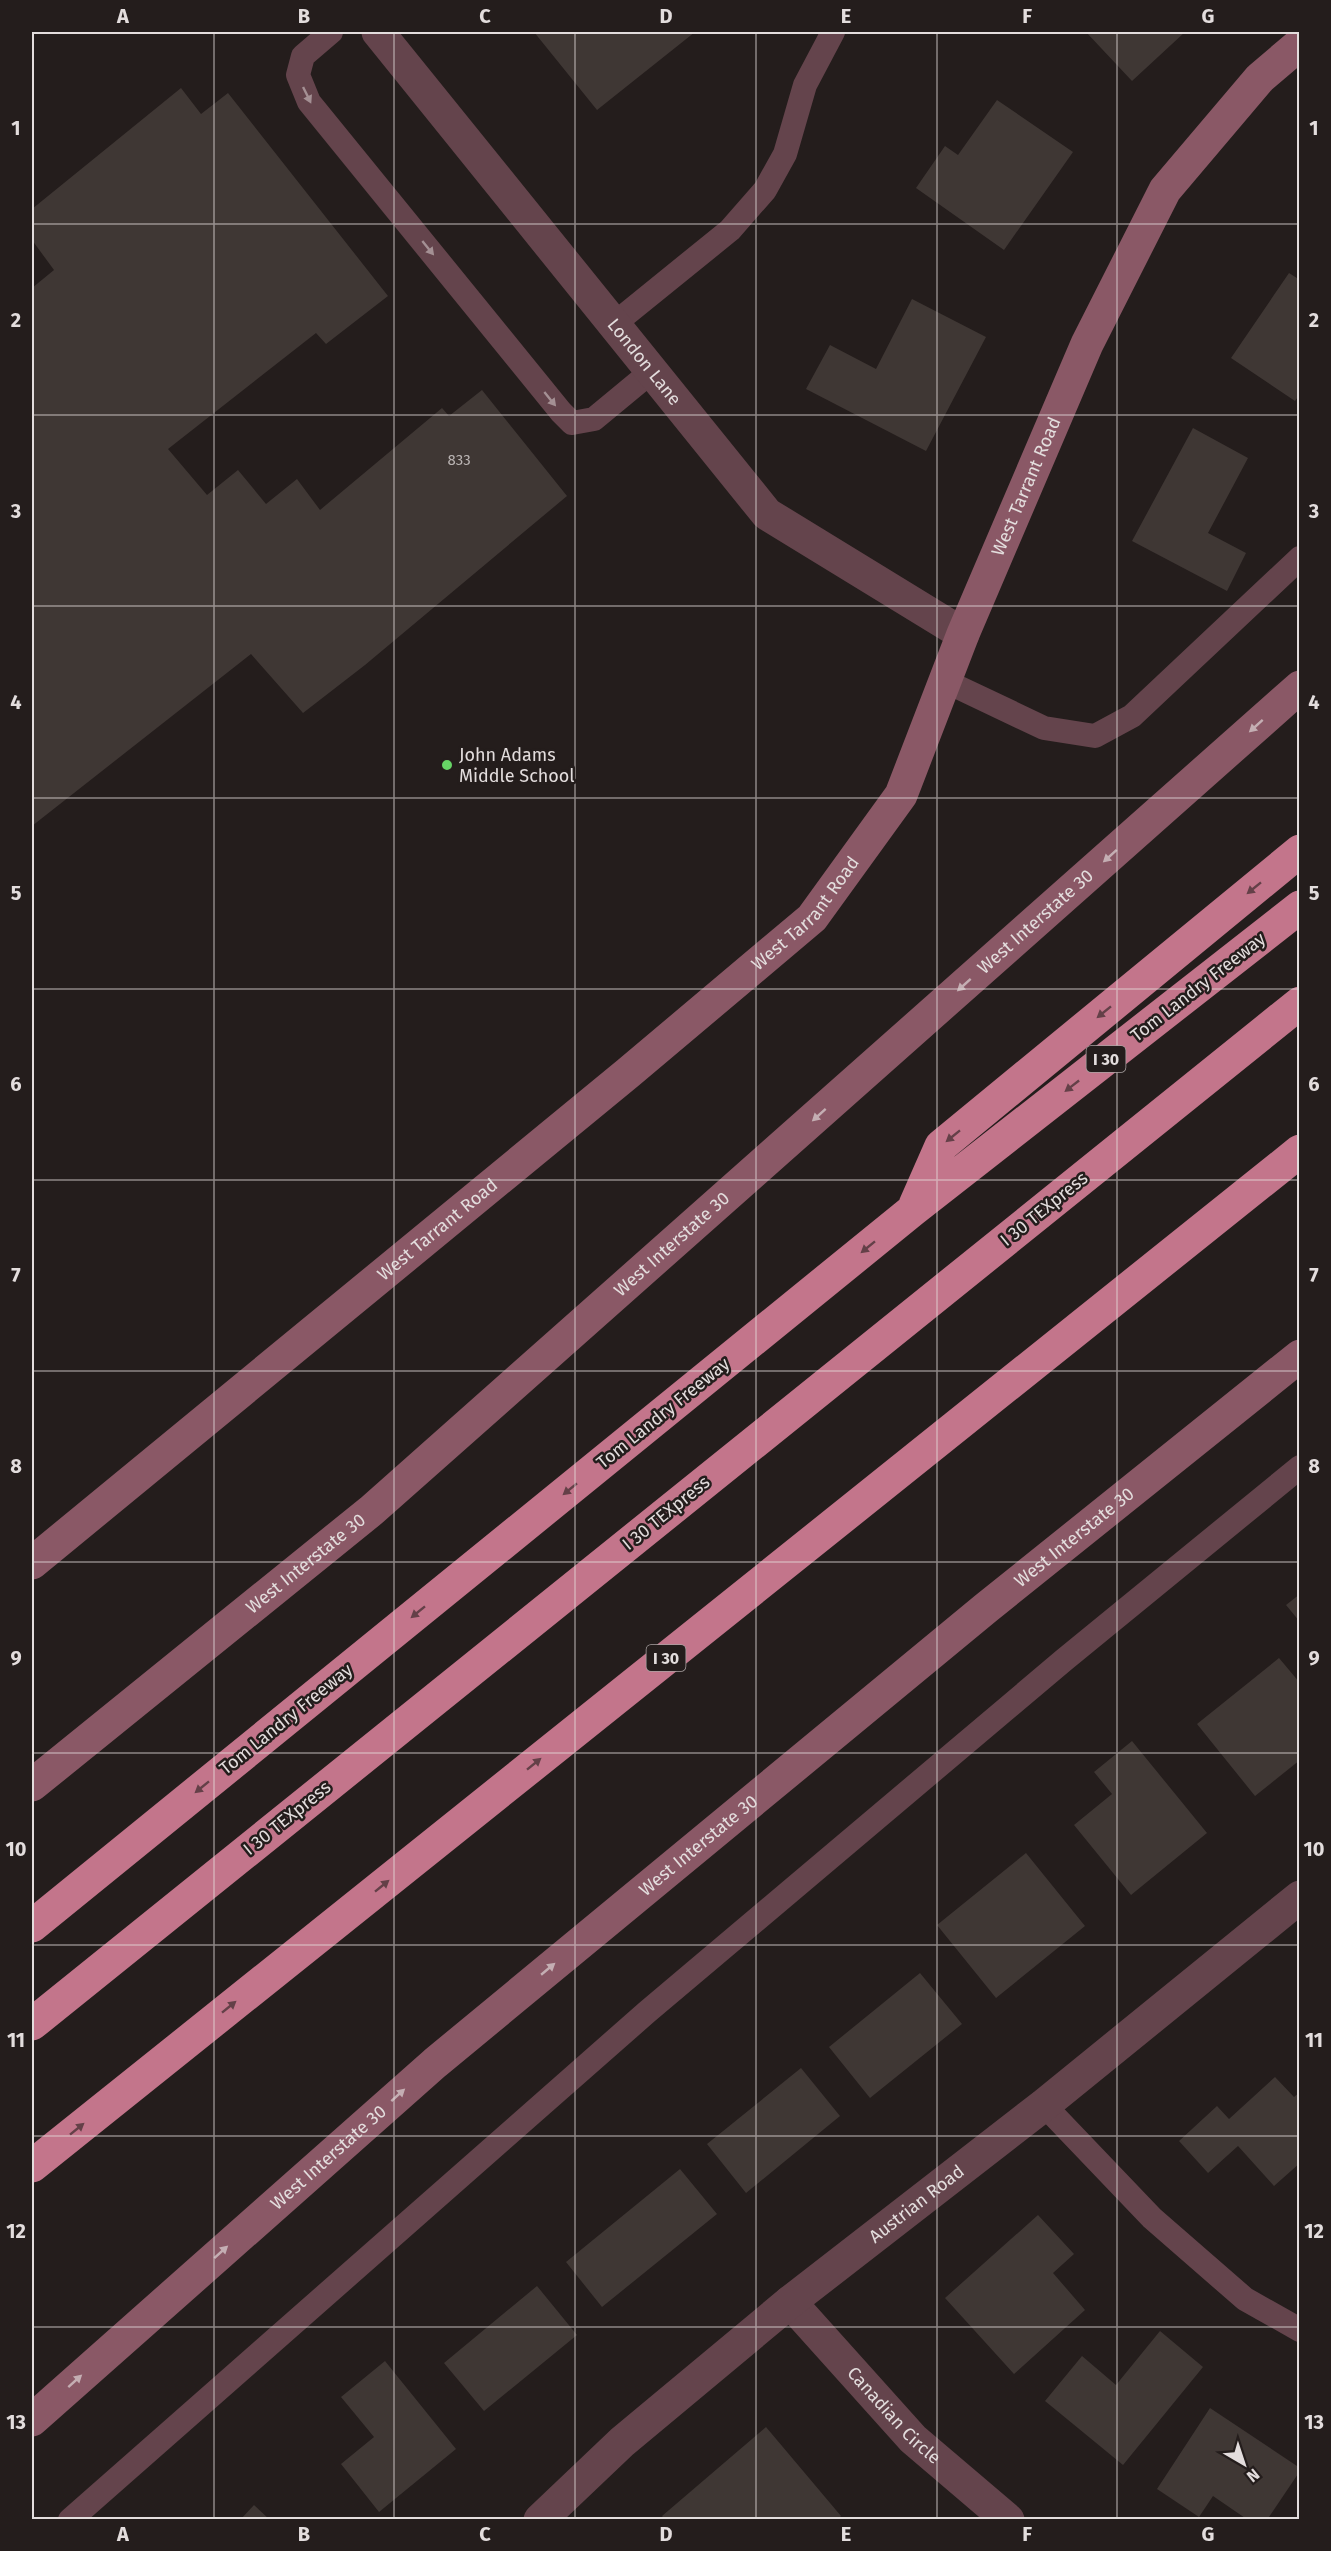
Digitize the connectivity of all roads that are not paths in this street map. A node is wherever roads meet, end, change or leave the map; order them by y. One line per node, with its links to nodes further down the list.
1 (331, 32): 6 (lane, one-way to 6)
2 (378, 32): 5 (street, London Lane)
3 (832, 32): 5 (lane)
4 (1299, 44): 8 (main road, West Tarrant Road)
5 (614, 324): 6 (street, London Lane)
6 (652, 371): 8 (street, London Lane)
7 (1299, 558): 9 (lane)
8 (963, 634): 9 (main road, West Tarrant Road)
9 (945, 681): 18 (main road, West Tarrant Road)
10 (1299, 687): 19 (main road, West Interstate 30, one-way to 19)
11 (1299, 851): 15 (highway, one-way to 15)
12 (1299, 907): 15 (highway, Tom Landry Freeway / I 30, one-way to 15)
13 (1299, 1003): 22 (highway, I 30 TEXpress)
14 (1299, 1151): 24 (highway, I 30, one-way to 14)
15 (913, 1210): 21 (highway, Tom Landry Freeway / I 30, one-way to 21)
16 (1299, 1356): 27 (main road, West Interstate 30, one-way to 16)
17 (1299, 1467): 28 (lane)
18 (32, 1563)
19 (32, 1785)
20 (1294, 1911): 23 (street, Austrian Road)
21 (32, 1926)
22 (32, 2024)
23 (1044, 2104): 25 (street, Austrian Road); 26 (lane)
24 (32, 2166)
25 (790, 2302): 29 (street, Austrian Road); 30 (street, Canadian Circle)
26 (1299, 2330)
27 (32, 2420)
28 (70, 2520)
29 (540, 2520)
30 (1008, 2520)

